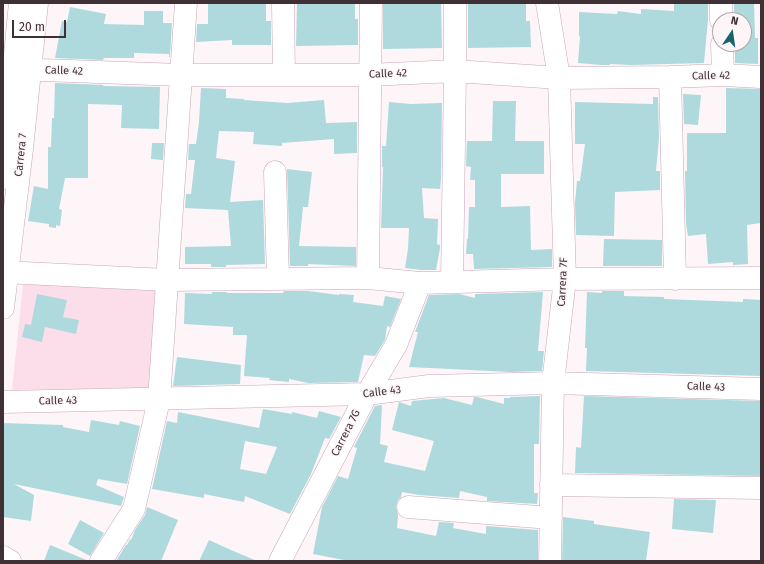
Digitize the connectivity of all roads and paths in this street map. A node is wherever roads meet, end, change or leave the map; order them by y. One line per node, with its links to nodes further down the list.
1 (20, 3): 9 (street, Carrera 7)
2 (37, 3): 9 (street, Carrera 7)
3 (186, 3): 11 (street)
4 (283, 3): 12 (street)
5 (371, 3): 13 (street)
6 (455, 3): 10 (street)
7 (547, 3): 17 (street, Carrera 7F)
8 (722, 52): 14 (street)
9 (22, 69): 11 (street, Calle 42); 18 (street, Carrera 7)
10 (455, 71): 13 (street, Calle 42); 17 (street, Calle 42); 28 (street)
11 (181, 75): 12 (street, Calle 42); 27 (street)
12 (284, 75): 13 (street, Calle 42)
13 (369, 75): 22 (street)
14 (723, 75): 15 (street, Calle 42); 16 (street, Calle 42)
15 (670, 77): 17 (street, Calle 42); 26 (street)
16 (761, 77)
17 (559, 78): 25 (street, Carrera 7F)
18 (11, 149): 20 (street, Carrera 7); 21 (street, Carrera 7)
19 (275, 172): 24 (street)
20 (3, 178)
21 (6, 272): 27 (street); 30 (street, Carrera 7)
22 (368, 278): 24 (street); 29 (street)
23 (761, 278): 26 (street)
24 (278, 279): 27 (street)
25 (565, 279): 26 (street); 28 (street); 31 (street, Carrera 7F)
26 (675, 279)
27 (167, 280): 34 (street)
28 (452, 282): 29 (street)
29 (420, 283): 33 (street, Carrera 7G)
30 (3, 308)
31 (553, 383): 32 (street, Calle 43); 33 (street, Calle 43); 36 (street, Carrera 7F)
32 (761, 389)
33 (367, 394): 34 (street, Calle 43); 43 (street, Carrera 7G)
34 (159, 400): 35 (street, Calle 43); 42 (street)
35 (3, 402)
36 (551, 485): 37 (street); 39 (street, Carrera 7F)
37 (761, 488)
38 (408, 507): 39 (street)
39 (551, 518): 44 (street, Carrera 7F)
40 (3, 557): 41 (street)
41 (10, 561)
42 (101, 561)
43 (280, 561)
44 (550, 561)

